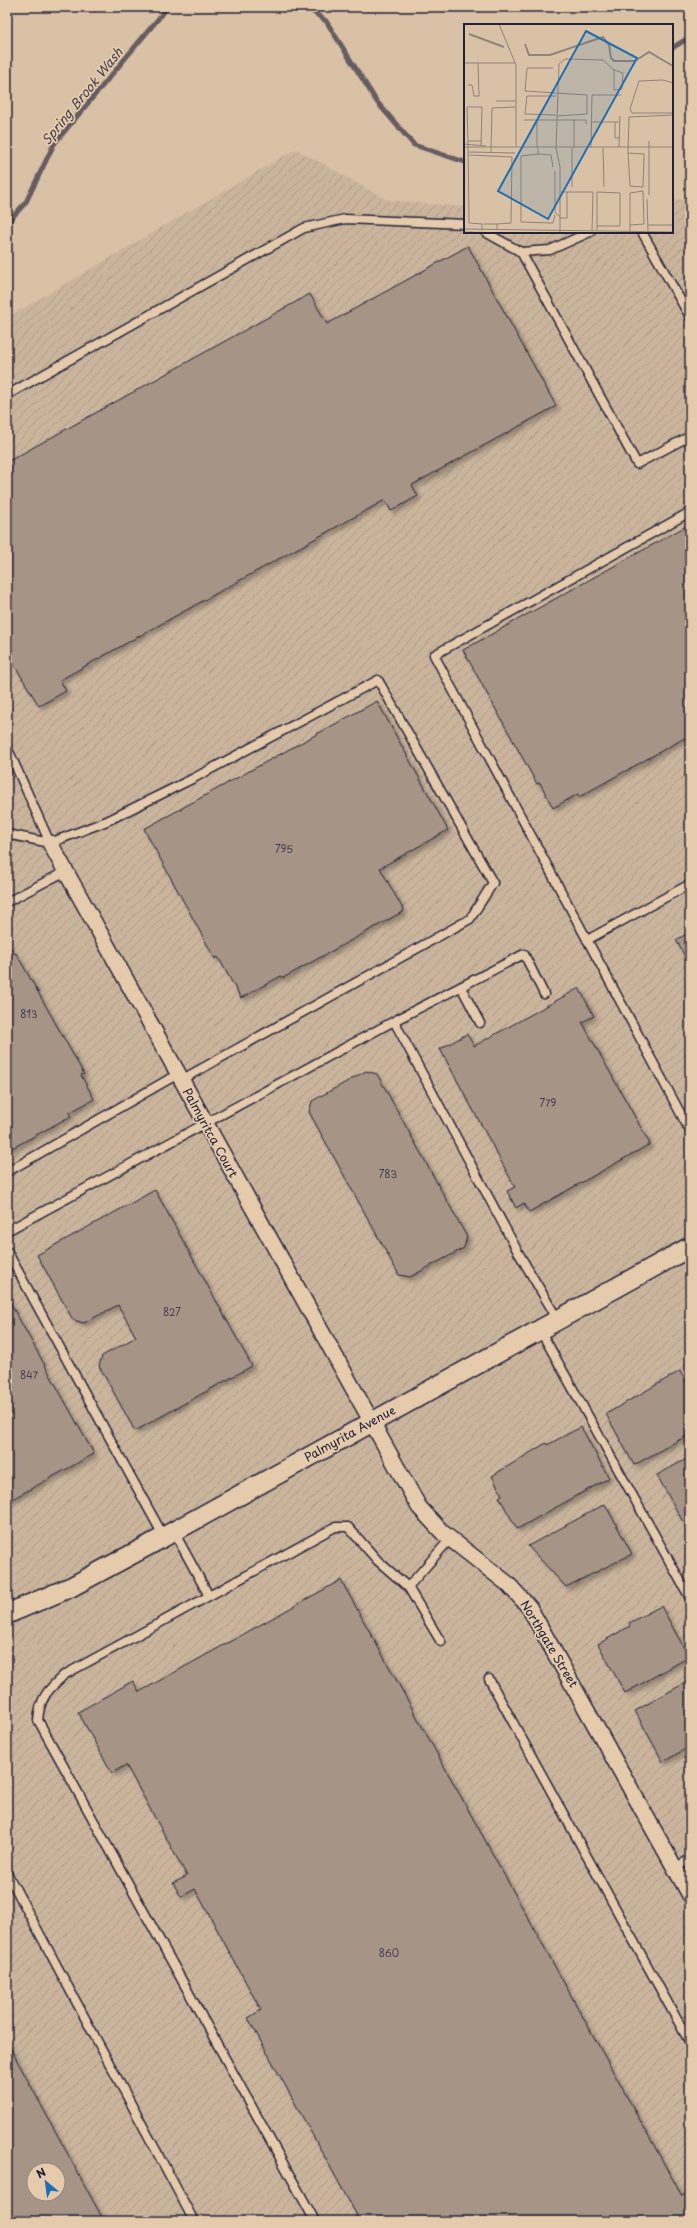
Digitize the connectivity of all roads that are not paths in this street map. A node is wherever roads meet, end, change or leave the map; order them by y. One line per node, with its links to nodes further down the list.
1 (464, 224): 7 (lane)
2 (487, 233): 5 (lane)
3 (588, 233): 5 (lane)
4 (643, 233): 6 (lane)
5 (521, 252): 8 (lane)
6 (690, 317)
7 (7, 395)
8 (690, 436)
9 (690, 512): 16 (lane)
10 (7, 747): 12 (lane)
11 (7, 834): 12 (lane)
12 (50, 843): 13 (street, Palmyritca Court); 21 (lane)
13 (66, 871): 15 (lane); 21 (street, Palmyritca Court)
14 (690, 884): 16 (lane)
15 (7, 902)
16 (587, 940): 23 (lane)
17 (460, 987): 18 (lane); 19 (lane); 20 (lane)
18 (544, 994)
19 (394, 1021): 22 (lane); 28 (lane)
20 (480, 1023)
21 (180, 1077): 22 (street, Palmyritca Court); 24 (lane)
22 (205, 1123): 25 (lane); 30 (street, Palmyritca Court)
23 (690, 1131)
24 (7, 1172)
25 (7, 1231)
26 (690, 1247): 28 (street, Palmyrita Avenue)
27 (7, 1251): 31 (lane)
28 (558, 1320): 29 (street, Palmyrita Avenue)
29 (540, 1330): 30 (street, Palmyrita Avenue); 35 (lane)
30 (371, 1423): 31 (street, Palmyrita Avenue); 32 (street, Northgate Street)
31 (169, 1534): 34 (lane); 36 (street, Palmyrita Avenue)
32 (450, 1539): 33 (lane); 40 (street, Northgate Street)
33 (408, 1586): 34 (lane); 37 (lane)
34 (209, 1596): 45 (lane)
35 (690, 1598)
36 (7, 1614)
37 (442, 1642)
38 (489, 1679): 43 (lane)
39 (690, 1859): 40 (lane)
40 (675, 1868): 42 (street, Northgate Street)
41 (7, 1873): 44 (lane)
42 (690, 1895)
43 (690, 2043)
44 (194, 2221)
45 (315, 2221)

